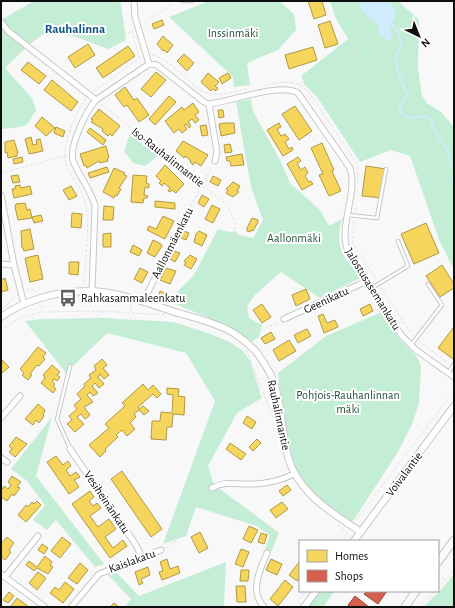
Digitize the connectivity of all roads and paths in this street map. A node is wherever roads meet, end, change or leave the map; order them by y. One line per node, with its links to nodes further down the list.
1 (134, 1): 6 (street)
2 (173, 1): 6 (path)
3 (182, 1): 4 (lane)
4 (192, 1)
5 (1, 22): 8 (street)
6 (138, 27): 7 (path); 10 (street)
7 (132, 31): 8 (path); 12 (path)
8 (26, 45): 14 (path); 18 (street)
9 (354, 47): 11 (path)
10 (147, 55): 12 (path); 13 (street); 17 (path)
11 (355, 56): 15 (path); 34 (path)
12 (140, 58): 18 (path)
13 (149, 64): 19 (street); 20 (street)
14 (1, 68)
15 (299, 84): 16 (path); 27 (path)
16 (266, 85)
17 (251, 88)
18 (90, 95): 19 (street); 22 (path)
19 (96, 100): 21 (street); 26 (path, Iso-Rauhalinnantie)
20 (208, 104): 23 (street); 30 (street, Jalostusasemankatu)
21 (72, 154): 22 (path); 43 (street)
22 (64, 156): 25 (path); 38 (path)
23 (215, 161): 26 (path, Aallonmäenkatu)
24 (386, 168): 32 (lane)
25 (1, 173)
26 (202, 184): 31 (path, Aallonmäenkatu); 52 (path, Iso-Rauhalinnantie)
27 (358, 185)
28 (1, 195): 36 (street)
29 (356, 200): 32 (path)
30 (347, 215): 32 (lane); 37 (street, Jalostusasemankatu)
31 (186, 216): 44 (street, Aallonmäenkatu)
32 (354, 216): 39 (path)
33 (398, 241): 39 (lane)
34 (454, 246)
35 (1, 264): 36 (street)
36 (14, 264): 42 (street)
37 (367, 281): 41 (street, Jalostusasemankatu); 50 (street, Geenikatu)
38 (84, 282)
39 (378, 284): 41 (lane); 55 (path)
40 (428, 284): 55 (lane)
41 (372, 288): 57 (street, Jalostusasemankatu)
42 (21, 290): 45 (street); 47 (path)
43 (92, 291): 44 (street, Rauhalinnantie); 45 (street, Rauhalinnantie)
44 (143, 302): 56 (street, Rauhalinnantie)
45 (24, 304): 49 (street, Rauhalinnantie)
46 (102, 310): 48 (path); 51 (path); 60 (path)
47 (1, 311)
48 (169, 316)
49 (1, 317)
50 (284, 319): 53 (path)
51 (1, 330)
52 (245, 330): 53 (path); 56 (path, Iso-Rauhalinnantie)
53 (251, 330): 54 (path)
54 (257, 338)
55 (416, 339): 57 (lane); 59 (path)
56 (244, 340): 71 (street, Rauhalinnantie)
57 (411, 345): 61 (street, Jalostusasemankatu)
58 (244, 348): 67 (path)
59 (453, 365): 61 (lane)
60 (70, 366): 68 (lane)
61 (448, 373): 62 (street, Jalostusasemankatu)
62 (454, 377)
63 (454, 391): 74 (path)
64 (20, 396): 66 (street)
65 (454, 406): 75 (street, Voivalantie)
66 (1, 418)
67 (276, 426)
68 (70, 449): 83 (street, Vesiheinänkatu)
69 (1, 458): 70 (street)
70 (7, 462)
71 (295, 473): 72 (street); 74 (street, Rauhalinnantie)
72 (212, 488): 81 (path)
73 (336, 522): 76 (path)
74 (351, 526): 75 (street, Rauhalinnantie); 76 (path)
75 (361, 532): 79 (street, Voivalantie)
76 (346, 534): 78 (path)
77 (38, 536): 87 (street)
78 (343, 540)
79 (355, 540)
80 (454, 540): 84 (main road)
81 (161, 550): 83 (street, Kaislakatu)
82 (267, 553): 96 (street)
83 (142, 556): 95 (street, Kaislakatu)
84 (439, 561)
85 (454, 569): 88 (path)
86 (439, 575): 88 (path)
87 (3, 576): 94 (street)
88 (445, 580): 89 (path)
89 (439, 588)
90 (305, 592): 97 (path)
91 (315, 592): 98 (street)
92 (415, 592): 99 (main road)
93 (435, 592): 100 (path)
94 (45, 607)
95 (71, 607)
96 (264, 607)
97 (294, 607)
98 (304, 607)
99 (405, 607)
100 (418, 607)

